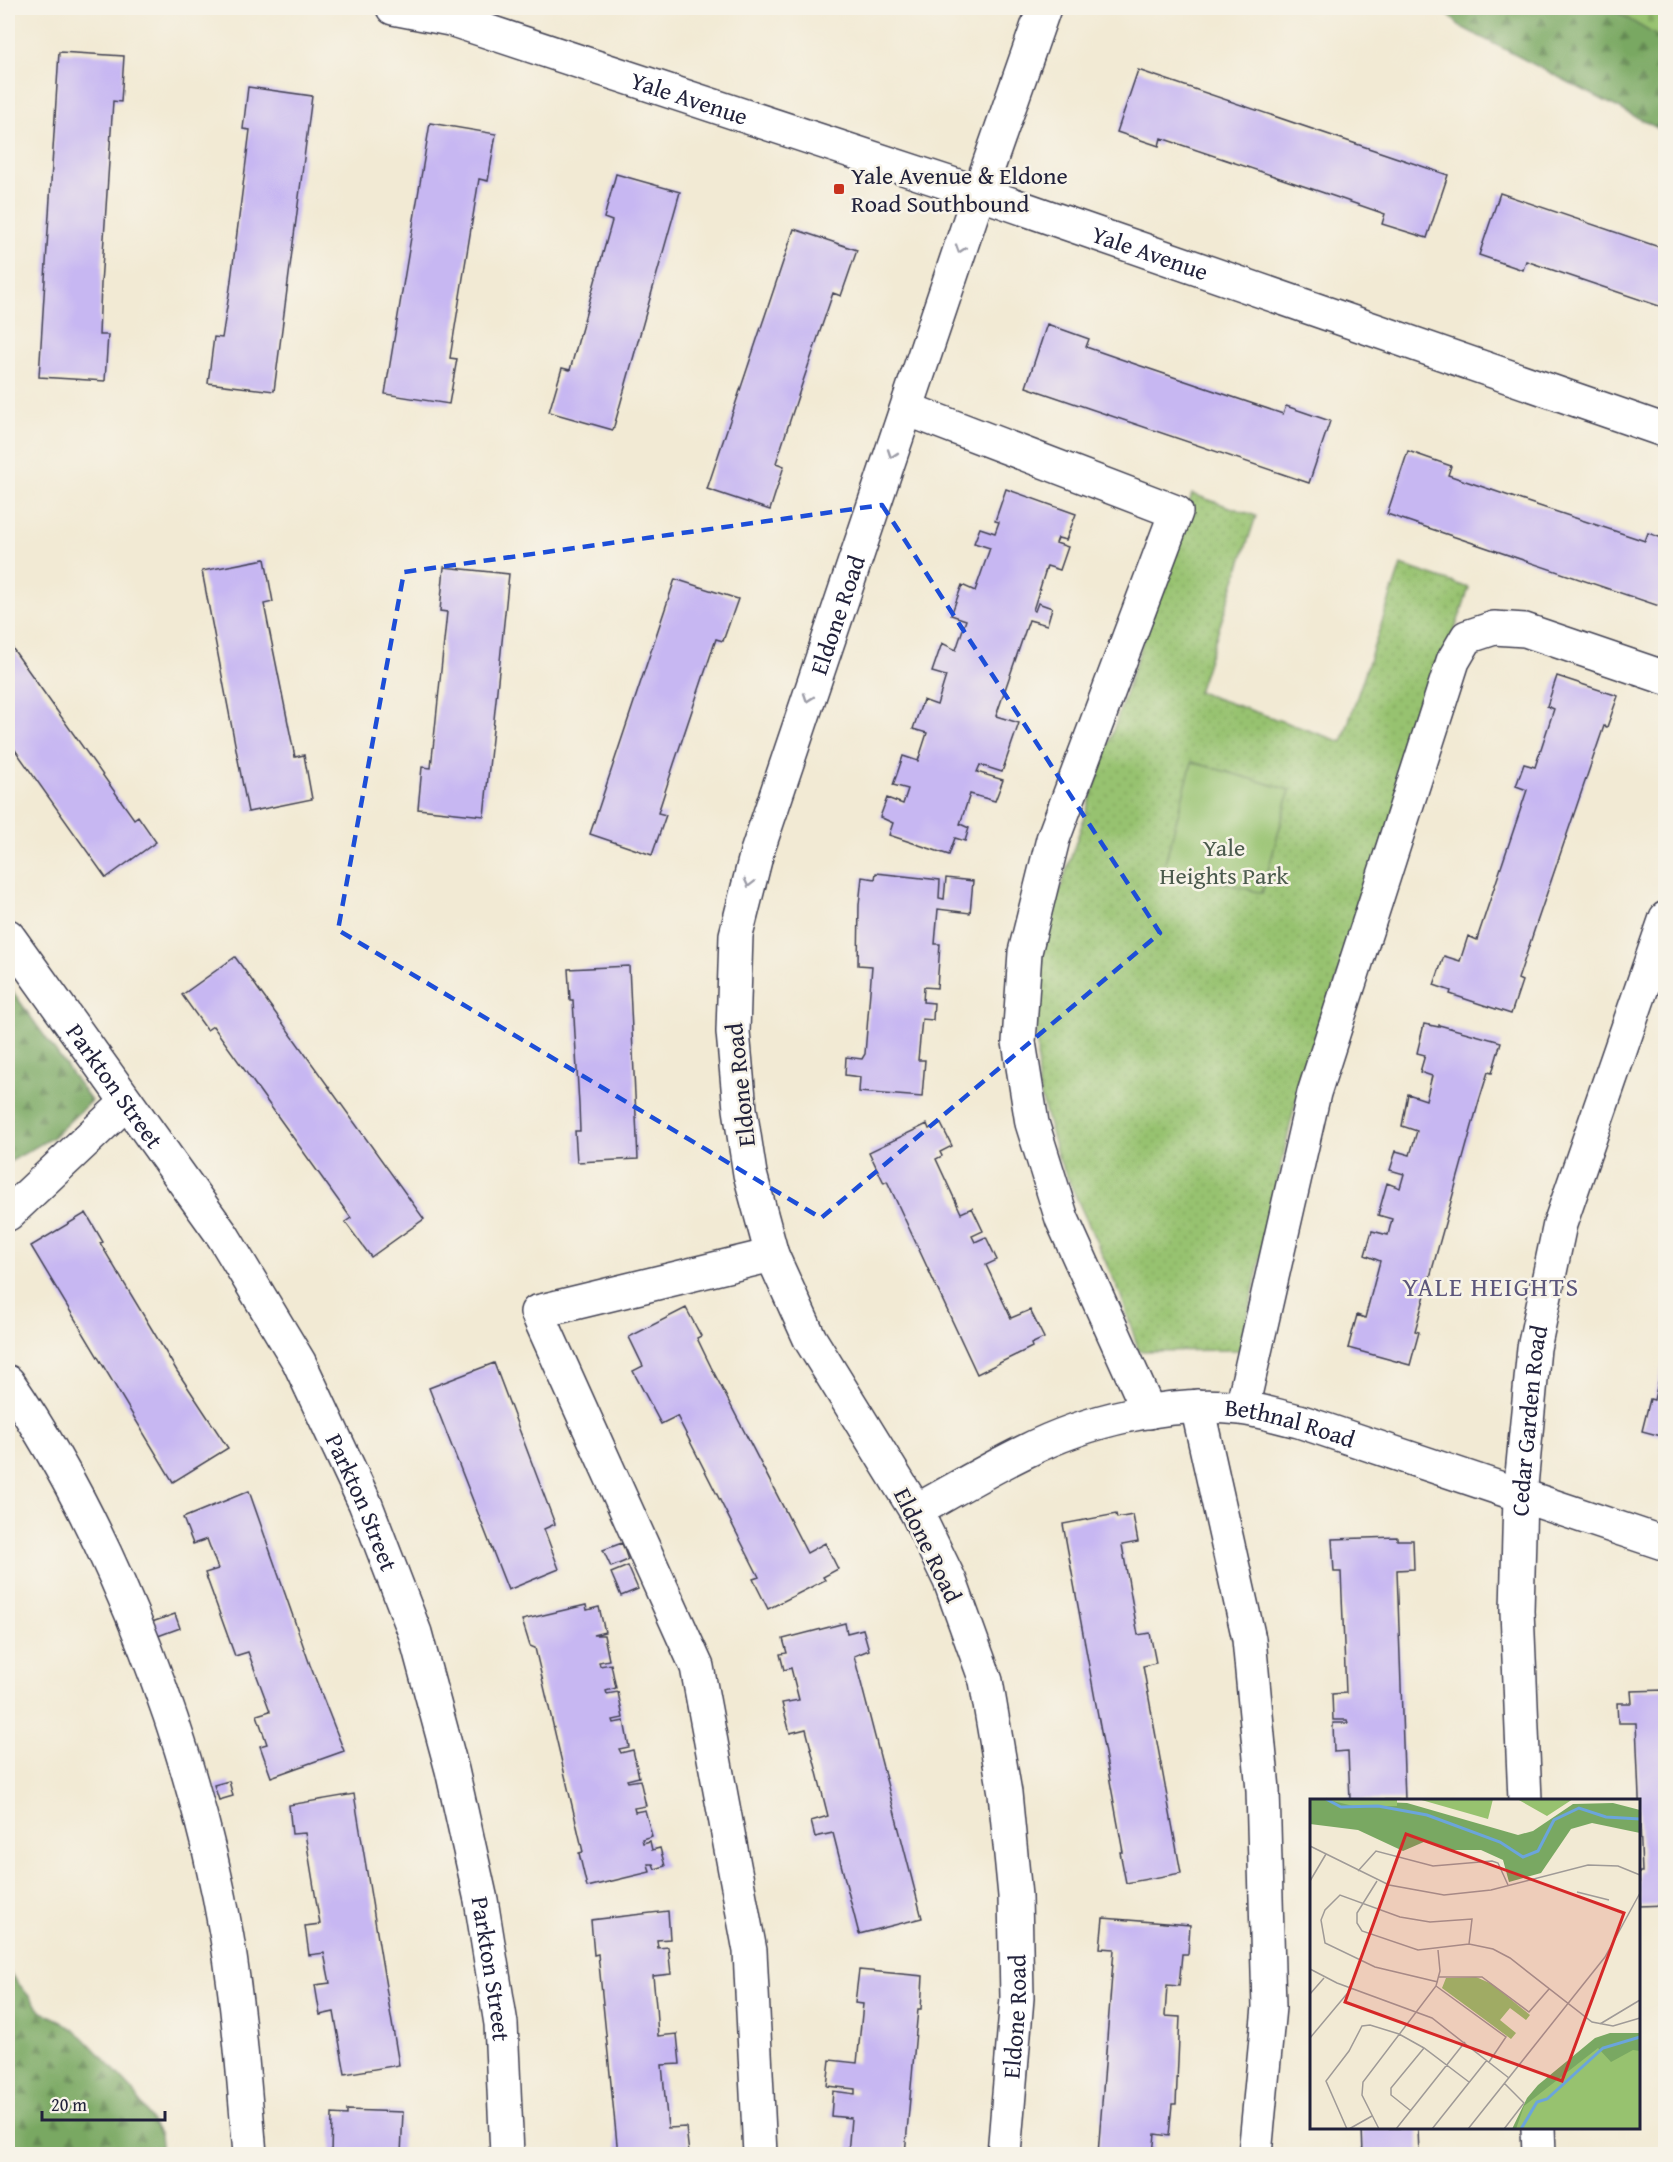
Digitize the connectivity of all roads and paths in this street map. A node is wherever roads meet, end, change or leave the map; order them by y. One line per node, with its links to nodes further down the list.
1 (393, 8): 3 (street, Yale Avenue)
2 (1044, 8): 3 (street, Eldone Road)
3 (979, 193): 4 (street, Eldone Road, one-way to 4); 5 (street, Yale Avenue)
4 (907, 409): 12 (street, Eldone Road, one-way to 12); 16 (street)
5 (1665, 431)
6 (1665, 678): 15 (street)
7 (1665, 918): 9 (street, Cedar Garden Road)
8 (8, 936): 10 (street, Parkton Street)
9 (1655, 984): 17 (street, Cedar Garden Road)
10 (126, 1103): 11 (street); 22 (street, Parkton Street)
11 (8, 1214)
12 (772, 1255): 18 (street, Eldone Road); 23 (street)
13 (8, 1382): 21 (street)
14 (1197, 1407): 15 (street, Bethnal Road); 16 (street, Bethnal Road); 25 (street)
15 (1242, 1408): 17 (street, Bethnal Road)
16 (1149, 1412): 18 (street, Bethnal Road)
17 (1520, 1496): 19 (street, Bethnal Road); 20 (street, Cedar Garden Road)
18 (916, 1511): 24 (street, Eldone Road)
19 (1665, 1544)
20 (1525, 1799)
21 (250, 2154)
22 (507, 2154)
23 (760, 2154)
24 (1004, 2154)
25 (1256, 2154)

